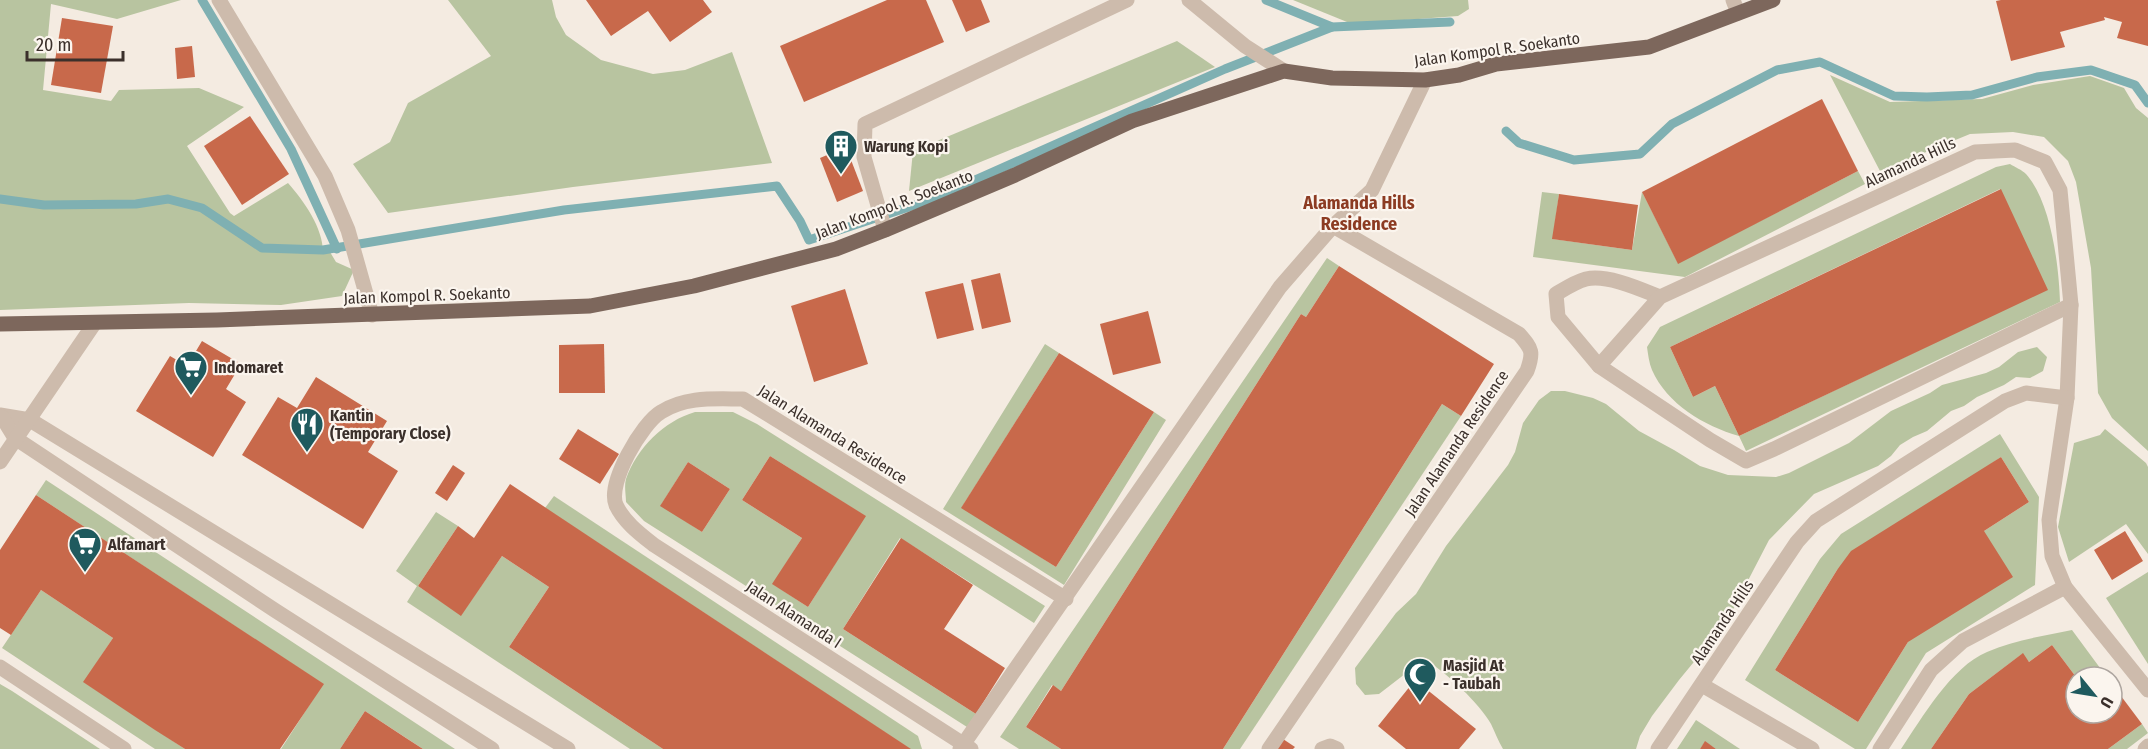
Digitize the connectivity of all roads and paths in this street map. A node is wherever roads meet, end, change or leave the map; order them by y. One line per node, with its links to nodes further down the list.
1 (219, 0): 12 (street)
2 (1127, 0): 8 (street)
3 (1189, 0): 6 (street)
4 (1773, 0): 5 (main road, Jalan Kompol R. Soekanto)
5 (1736, 7): 7 (main road, Jalan Kompol R. Soekanto)
6 (1284, 71): 7 (main road, Jalan Kompol R. Soekanto); 8 (main road, Jalan Kompol R. Soekanto)
7 (1425, 80): 9 (street)
8 (882, 218): 12 (main road, Jalan Kompol R. Soekanto)
9 (1333, 226): 23 (street); 32 (street, Jalan Alamanda Residence)
10 (1660, 297): 11 (street, Alamanda Hills); 15 (street, Alamanda Hills); 15 (street)
11 (2071, 306): 15 (street); 16 (street, Alamanda Hills)
12 (372, 315): 14 (main road, Jalan Kompol R. Soekanto)
13 (0, 324): 14 (main road, Jalan Kompol R. Soekanto)
14 (94, 324): 18 (street)
15 (1599, 366)
16 (2067, 398): 22 (street, Alamanda Hills); 25 (street, Alamanda Hills)
17 (1, 416): 18 (street); 19 (street)
18 (30, 420): 19 (street); 31 (street)
19 (15, 438): 20 (street); 30 (street)
20 (0, 462)
21 (615, 503): 23 (street, Jalan Alamanda Residence); 28 (street, Jalan Alamanda I)
22 (2066, 587): 26 (street, Alamanda Hills); 37 (street)
23 (1065, 599): 28 (street)
24 (0, 667): 29 (street)
25 (1702, 685): 35 (street, Alamanda Hills); 36 (street, Alamanda Hills)
26 (2148, 690)
27 (2148, 746): 38 (street)
28 (965, 747)
29 (124, 749)
30 (492, 749)
31 (568, 749)
32 (1269, 749)
33 (1322, 749): 34 (street)
34 (1337, 749)
35 (1659, 749)
36 (1812, 749)
37 (1880, 749)
38 (2145, 749)

